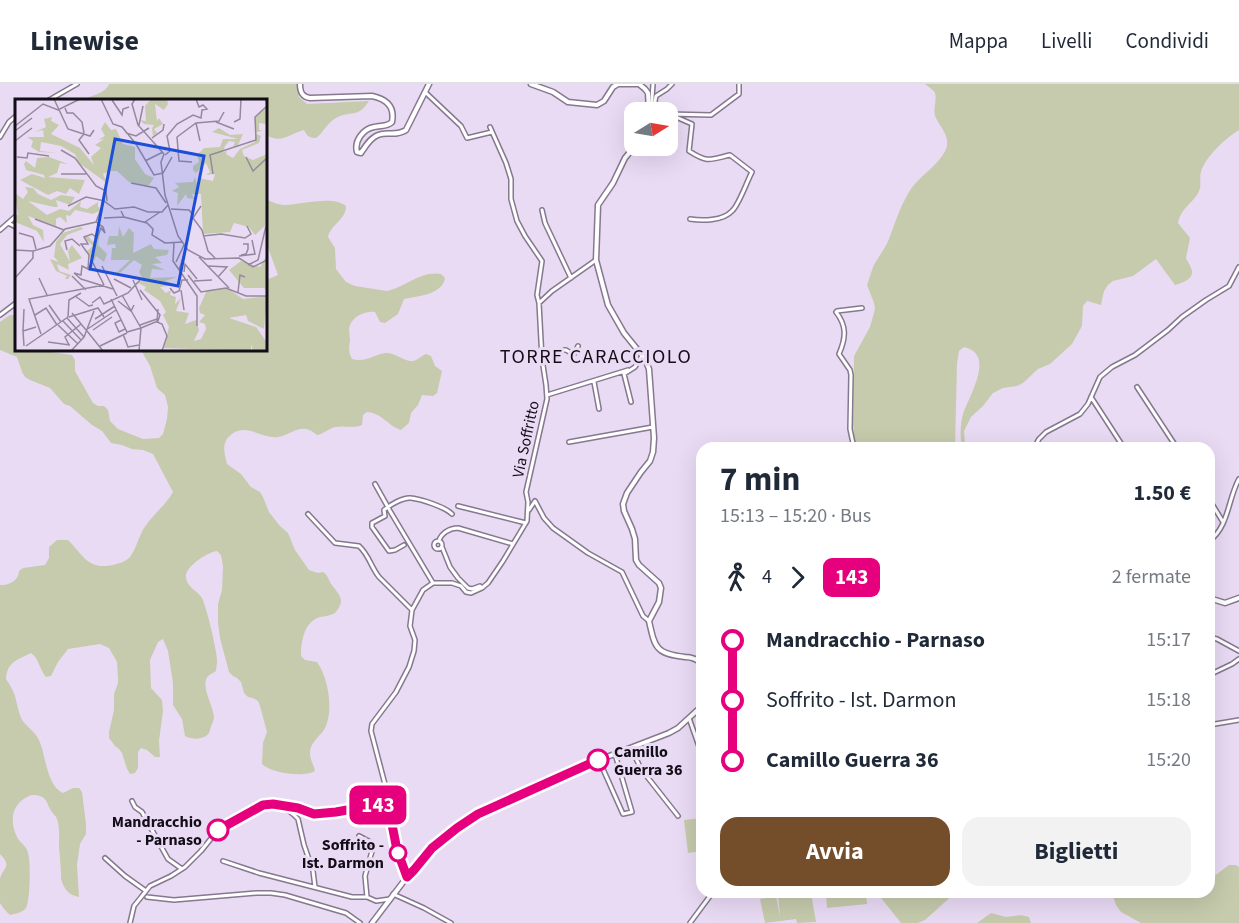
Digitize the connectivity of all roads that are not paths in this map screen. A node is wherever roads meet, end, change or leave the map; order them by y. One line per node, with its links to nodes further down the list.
1 (77, 84): 9 (street)
2 (300, 84): 8 (street)
3 (429, 84): 8 (street)
4 (531, 84): 10 (street)
5 (653, 84): 11 (street)
6 (672, 84): 12 (street)
7 (739, 84): 13 (street)
8 (425, 92): 17 (street)
9 (51, 99)
10 (649, 102)
11 (651, 102)
12 (655, 102)
13 (678, 114)
14 (15, 117): 18 (street)
15 (678, 118): 22 (street)
16 (490, 127): 17 (street, Via Soffritto)
17 (492, 132): 29 (street, Via Soffritto)
18 (0, 137)
19 (627, 156): 26 (street)
20 (542, 210): 28 (street)
21 (15, 217): 23 (street)
22 (690, 219)
23 (8, 223): 24 (street); 25 (street)
24 (15, 226)
25 (0, 230)
26 (596, 260): 28 (street); 34 (street)
27 (1239, 267): 40 (street)
28 (572, 278): 29 (street)
29 (539, 303): 35 (street, Via Soffritto)
30 (15, 304): 32 (street)
31 (862, 308): 45 (street)
32 (0, 315)
33 (578, 346): 35 (street)
34 (642, 356): 36 (street); 43 (street)
35 (543, 363): 39 (street, Via Soffritto)
36 (628, 370): 37 (street); 41 (street)
37 (594, 382): 39 (street); 42 (street)
38 (1137, 387): 48 (street)
39 (547, 395): 54 (street, Via Soffritto)
40 (1091, 397): 46 (street); 47 (street)
41 (631, 402)
42 (599, 409)
43 (653, 427): 44 (street); 69 (street)
44 (569, 442)
45 (853, 442)
46 (1037, 442)
47 (1120, 442)
48 (1173, 442)
49 (1239, 479): 57 (street)
50 (375, 484): 52 (street)
51 (458, 506): 58 (street)
52 (389, 509): 56 (street); 62 (street); 64 (street)
53 (1215, 509): 57 (street)
54 (528, 512): 58 (street, Via Soffritto); 69 (street)
55 (308, 514): 68 (street)
56 (452, 514)
57 (1223, 522): 59 (street)
58 (526, 523): 61 (street, Via Soffritto)
59 (1215, 535)
60 (440, 541): 61 (street); 63 (street); 63 (street)
61 (513, 544): 65 (street, Via Soffritto)
62 (404, 545)
63 (442, 547): 65 (street)
64 (433, 584): 65 (street); 68 (street)
65 (482, 588)
66 (1239, 598): 67 (street)
67 (1215, 600)
68 (412, 610): 84 (street)
69 (650, 621): 73 (street)
70 (1215, 638): 71 (street)
71 (1239, 651)
72 (1239, 659): 74 (street)
73 (696, 660)
74 (1215, 672)
75 (696, 712): 76 (street)
76 (689, 718): 79 (street); 80 (street)
77 (1239, 720): 78 (street)
78 (1215, 723)
79 (696, 738)
80 (631, 748): 81 (street); 86 (street)
81 (615, 754): 82 (street); 82 (street)
82 (599, 760): 91 (street)
83 (132, 801): 90 (street)
84 (388, 804): 85 (street); 91 (street)
85 (282, 806): 90 (street); 92 (street)
86 (678, 816)
87 (359, 836): 96 (street)
88 (105, 858): 93 (street)
89 (223, 861): 92 (street)
90 (182, 869): 93 (street)
91 (407, 877): 94 (street)
92 (315, 887): 96 (street)
93 (146, 891): 99 (street)
94 (393, 894): 98 (street); 102 (street)
95 (147, 897): 100 (street)
96 (367, 897): 98 (street)
97 (709, 898): 103 (street)
98 (390, 899): 101 (street)
99 (130, 923)
100 (360, 923)
101 (372, 923)
102 (451, 923)
103 (690, 923)

